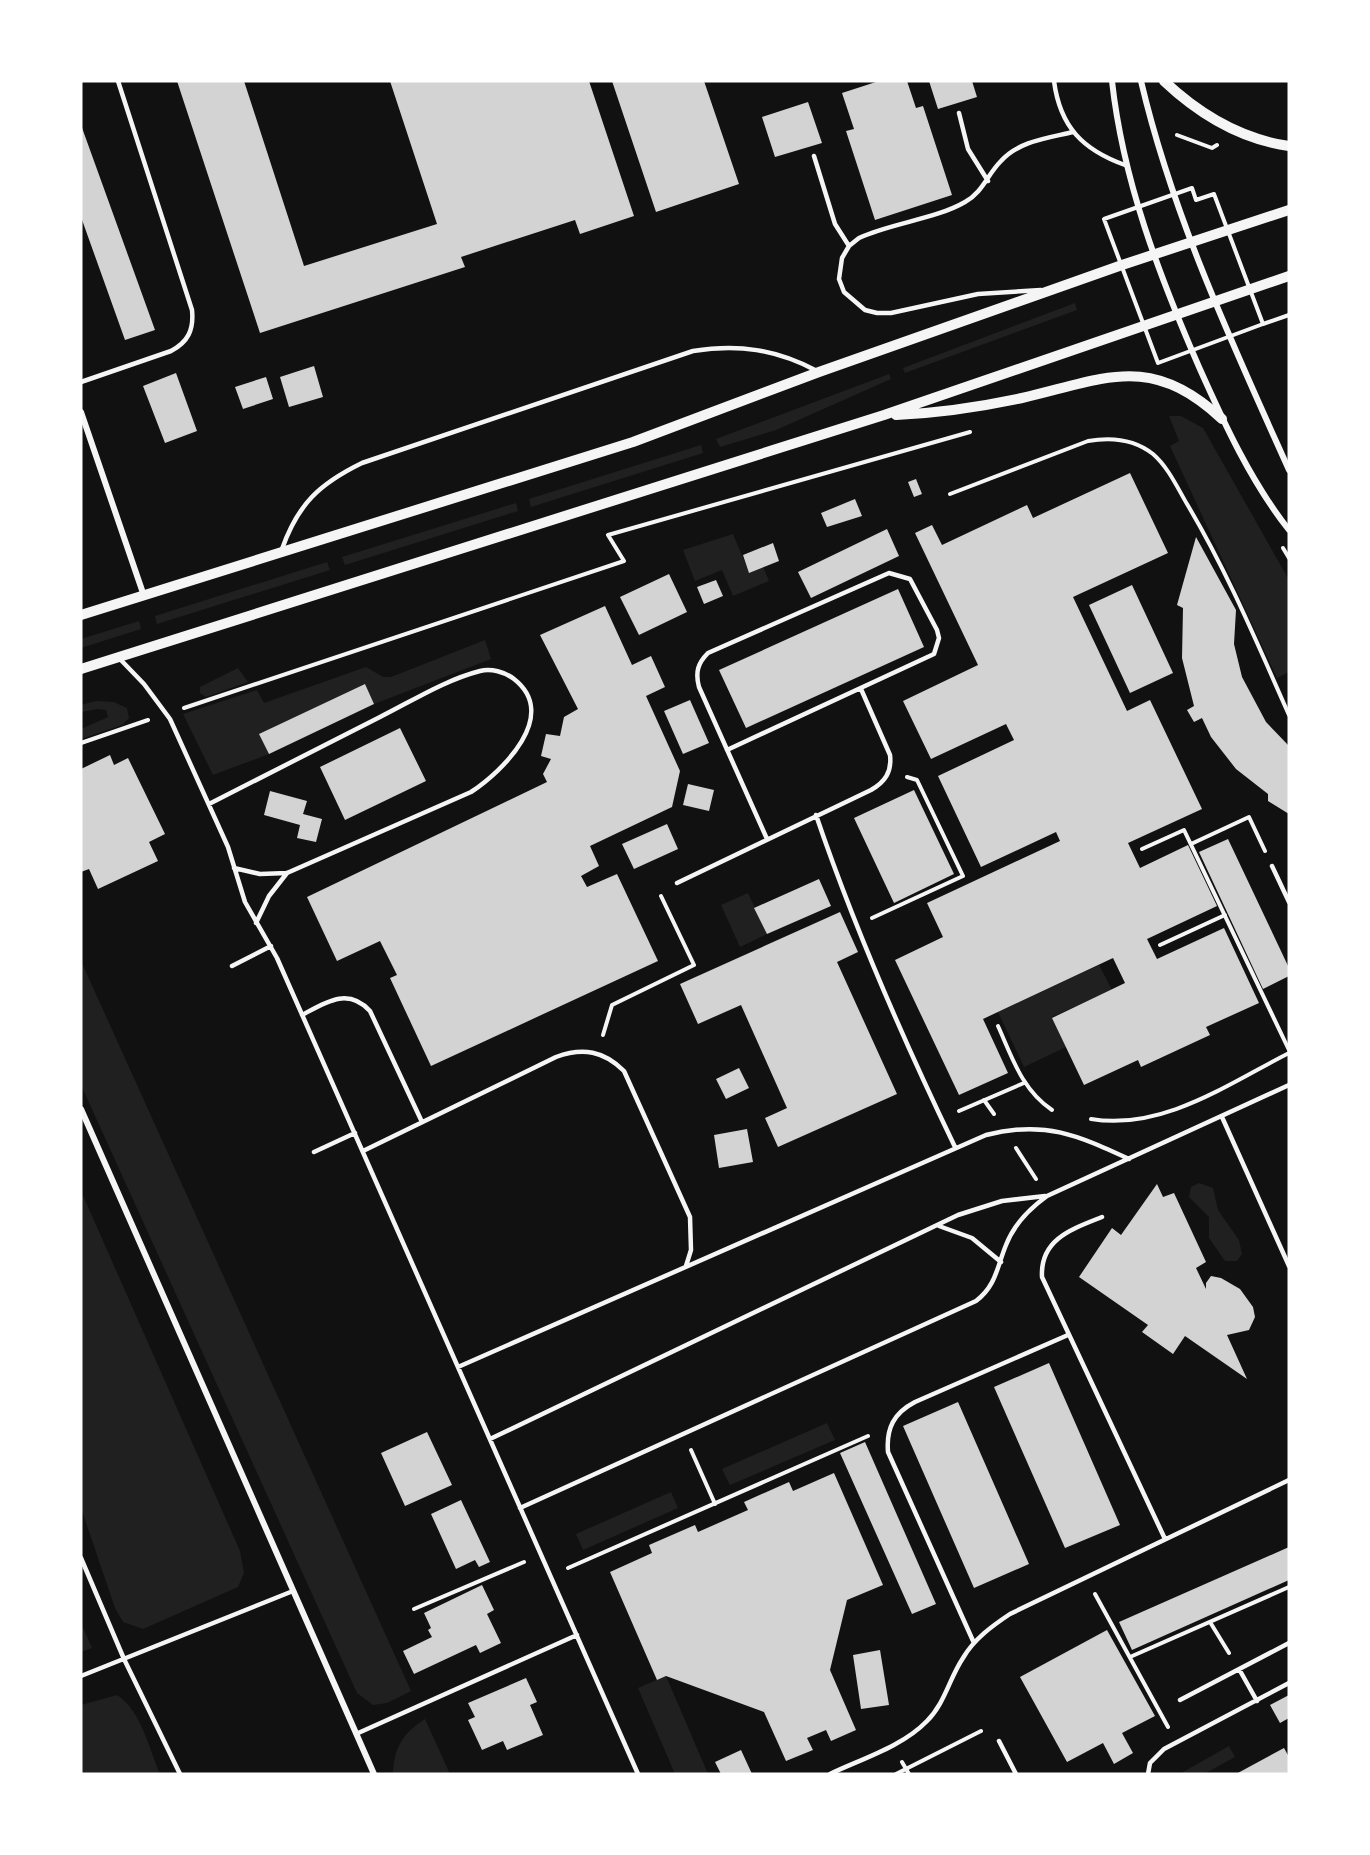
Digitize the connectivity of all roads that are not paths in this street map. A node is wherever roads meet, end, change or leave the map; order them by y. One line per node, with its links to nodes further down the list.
1 (117, 81): 21 (lane)
2 (1054, 81): 7 (lane)
3 (1112, 81): 10 (street)
4 (1141, 81): 13 (street)
5 (1164, 81): 8 (street)
6 (959, 113): 11 (lane)
7 (1073, 132): 10 (lane); 11 (lane)
8 (1289, 146)
9 (814, 156): 14 (lane)
10 (1125, 165): 15 (street)
11 (988, 181): 14 (lane)
12 (1289, 210): 13 (street)
13 (1190, 242): 15 (street); 18 (street)
14 (849, 246): 17 (lane)
15 (1155, 254): 17 (street); 19 (street)
16 (1289, 276): 18 (street)
17 (1053, 289): 20 (street)
18 (1214, 302): 19 (street); 25 (street)
19 (1177, 315): 23 (street); 24 (street)
20 (819, 372): 27 (street); 27 (lane)
21 (81, 382)
22 (81, 412): 28 (street)
23 (884, 415): 24 (street); 30 (street)
24 (1222, 419): 26 (street)
25 (1289, 470)
26 (1289, 530)
27 (280, 554): 28 (street)
28 (144, 596): 29 (street)
29 (81, 615)
30 (117, 657): 31 (street); 34 (lane)
31 (81, 669)
32 (861, 689): 33 (lane); 33 (lane); 35 (lane)
33 (727, 750): 36 (lane)
34 (209, 804): 38 (lane); 39 (lane)
35 (816, 815): 36 (lane); 51 (lane)
36 (767, 839): 40 (lane)
37 (1272, 866): 41 (lane)
38 (234, 868): 39 (lane); 42 (lane)
39 (287, 873): 42 (lane)
40 (677, 883)
41 (1289, 902)
42 (256, 923): 43 (lane)
43 (271, 946): 44 (lane); 45 (lane)
44 (232, 966)
45 (302, 1015): 49 (lane); 50 (lane)
46 (1289, 1085): 48 (lane)
47 (81, 1109): 68 (street)
48 (1222, 1117): 54 (lane); 60 (lane)
49 (422, 1122): 52 (lane); 59 (lane)
50 (355, 1133): 52 (lane); 53 (lane)
51 (955, 1147): 54 (lane); 59 (lane)
52 (363, 1151): 62 (lane)
53 (314, 1152)
54 (1129, 1160): 55 (lane)
55 (1047, 1196): 57 (lane); 58 (lane)
56 (1102, 1217): 61 (lane)
57 (938, 1226): 58 (lane); 63 (lane)
58 (1001, 1262): 65 (lane)
59 (686, 1266): 62 (lane)
60 (1289, 1266)
61 (1068, 1335): 66 (lane); 70 (lane)
62 (458, 1367): 63 (lane)
63 (490, 1439): 65 (lane)
64 (1289, 1480): 66 (lane)
65 (520, 1508): 69 (lane)
66 (1165, 1539): 70 (lane)
67 (81, 1558): 72 (lane)
68 (293, 1591): 72 (lane); 78 (street)
69 (577, 1635): 78 (lane); 82 (lane)
70 (974, 1643): 83 (lane)
71 (1289, 1643): 73 (lane)
72 (124, 1659): 74 (lane); 80 (lane)
73 (1239, 1669): 76 (lane); 77 (lane)
74 (81, 1676)
75 (1289, 1683): 77 (lane)
76 (1180, 1700)
77 (1257, 1701): 85 (lane)
78 (356, 1734): 81 (street)
79 (999, 1741): 84 (lane)
80 (180, 1774)
81 (374, 1774)
82 (638, 1774)
83 (830, 1774)
84 (1016, 1774)
85 (1148, 1774)

